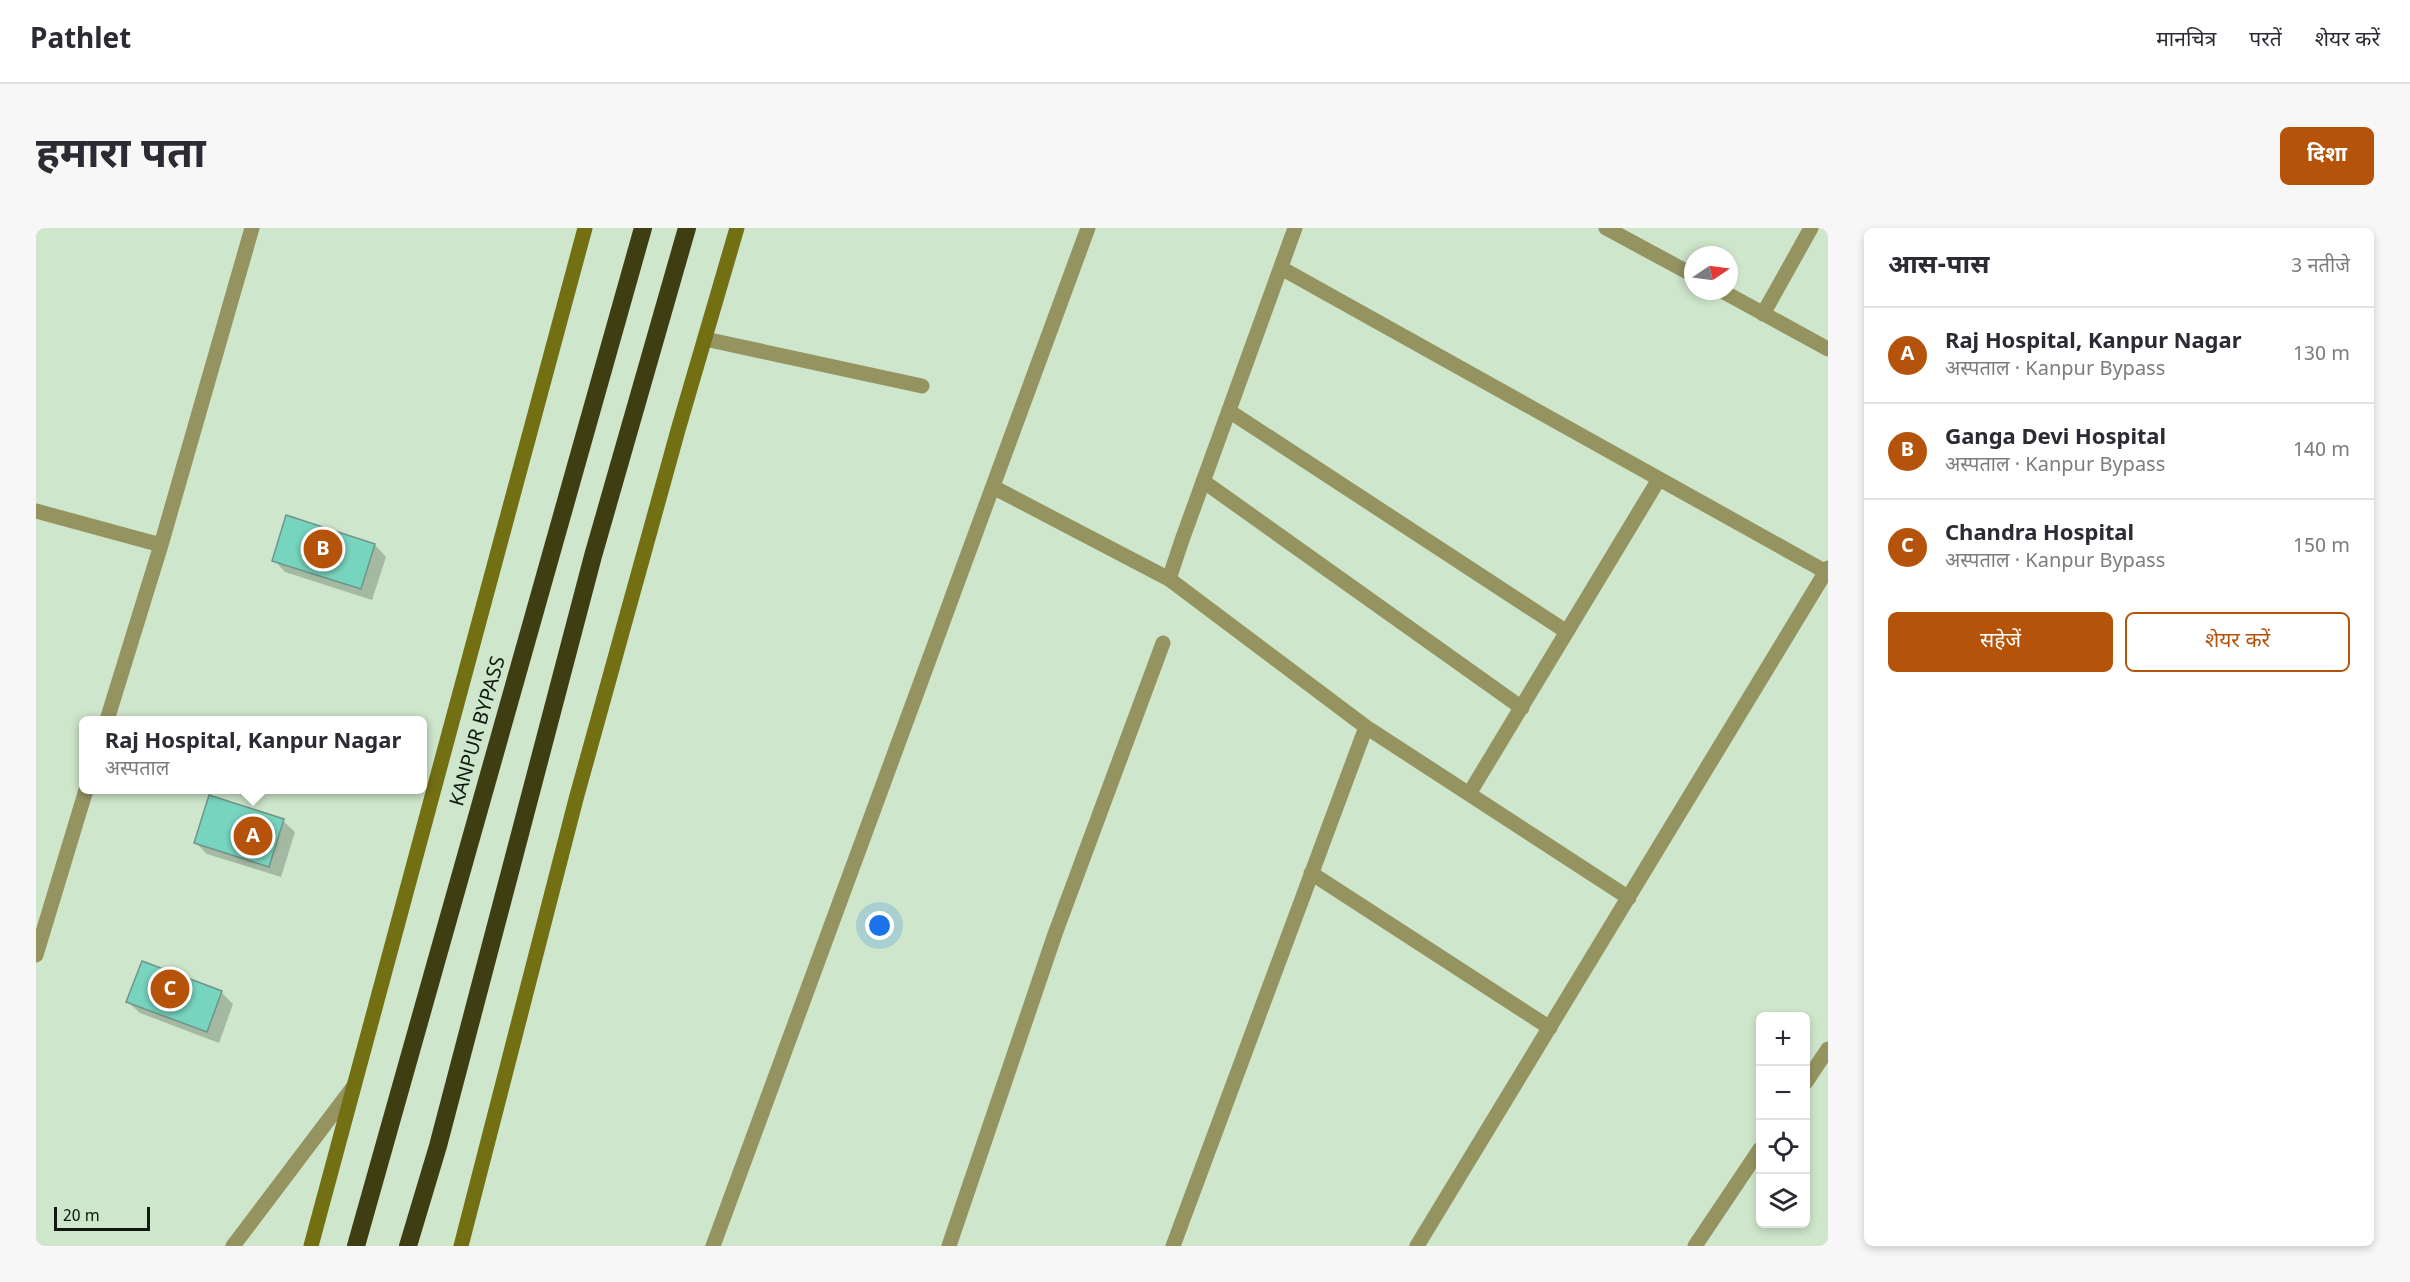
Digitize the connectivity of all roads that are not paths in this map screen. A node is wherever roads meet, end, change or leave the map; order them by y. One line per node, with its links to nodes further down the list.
1 (252, 228): 22 (street)
2 (585, 228): 38 (main road)
3 (643, 228): 42 (highway, KANPUR BYPASS)
4 (687, 228): 43 (highway)
5 (737, 228): 14 (main road)
6 (1088, 228): 20 (street)
7 (1295, 228): 10 (street)
8 (1606, 228): 11 (street)
9 (1811, 228): 13 (street)
10 (1281, 268): 17 (street); 18 (street)
11 (1684, 270)
12 (1738, 300): 13 (street)
13 (1763, 314): 15 (street)
14 (705, 339): 16 (street); 44 (main road)
15 (1828, 349)
16 (922, 386)
17 (1229, 411): 19 (street); 25 (street)
18 (1659, 479): 23 (street); 25 (street)
19 (1203, 482): 24 (street); 27 (street)
20 (993, 487): 24 (street); 45 (street)
21 (36, 511): 22 (street)
22 (161, 545): 28 (street)
23 (1827, 571): 33 (street)
24 (1169, 579): 29 (street)
25 (1567, 632): 27 (street)
26 (1163, 643): 46 (street)
27 (1522, 708): 31 (street)
28 (108, 716)
29 (1366, 727): 31 (street); 32 (street)
30 (84, 794): 34 (street)
31 (1469, 794): 33 (street)
32 (1311, 873): 35 (street); 47 (street)
33 (1629, 898): 35 (street)
34 (36, 955)
35 (1550, 1028): 48 (street)
36 (1828, 1049): 37 (street)
37 (1810, 1076)
38 (354, 1086): 40 (street); 41 (main road)
39 (1756, 1156): 49 (street)
40 (233, 1246)
41 (311, 1246)
42 (356, 1246)
43 (408, 1246)
44 (461, 1246)
45 (713, 1246)
46 (949, 1246)
47 (1173, 1246)
48 (1417, 1246)
49 (1695, 1246)

